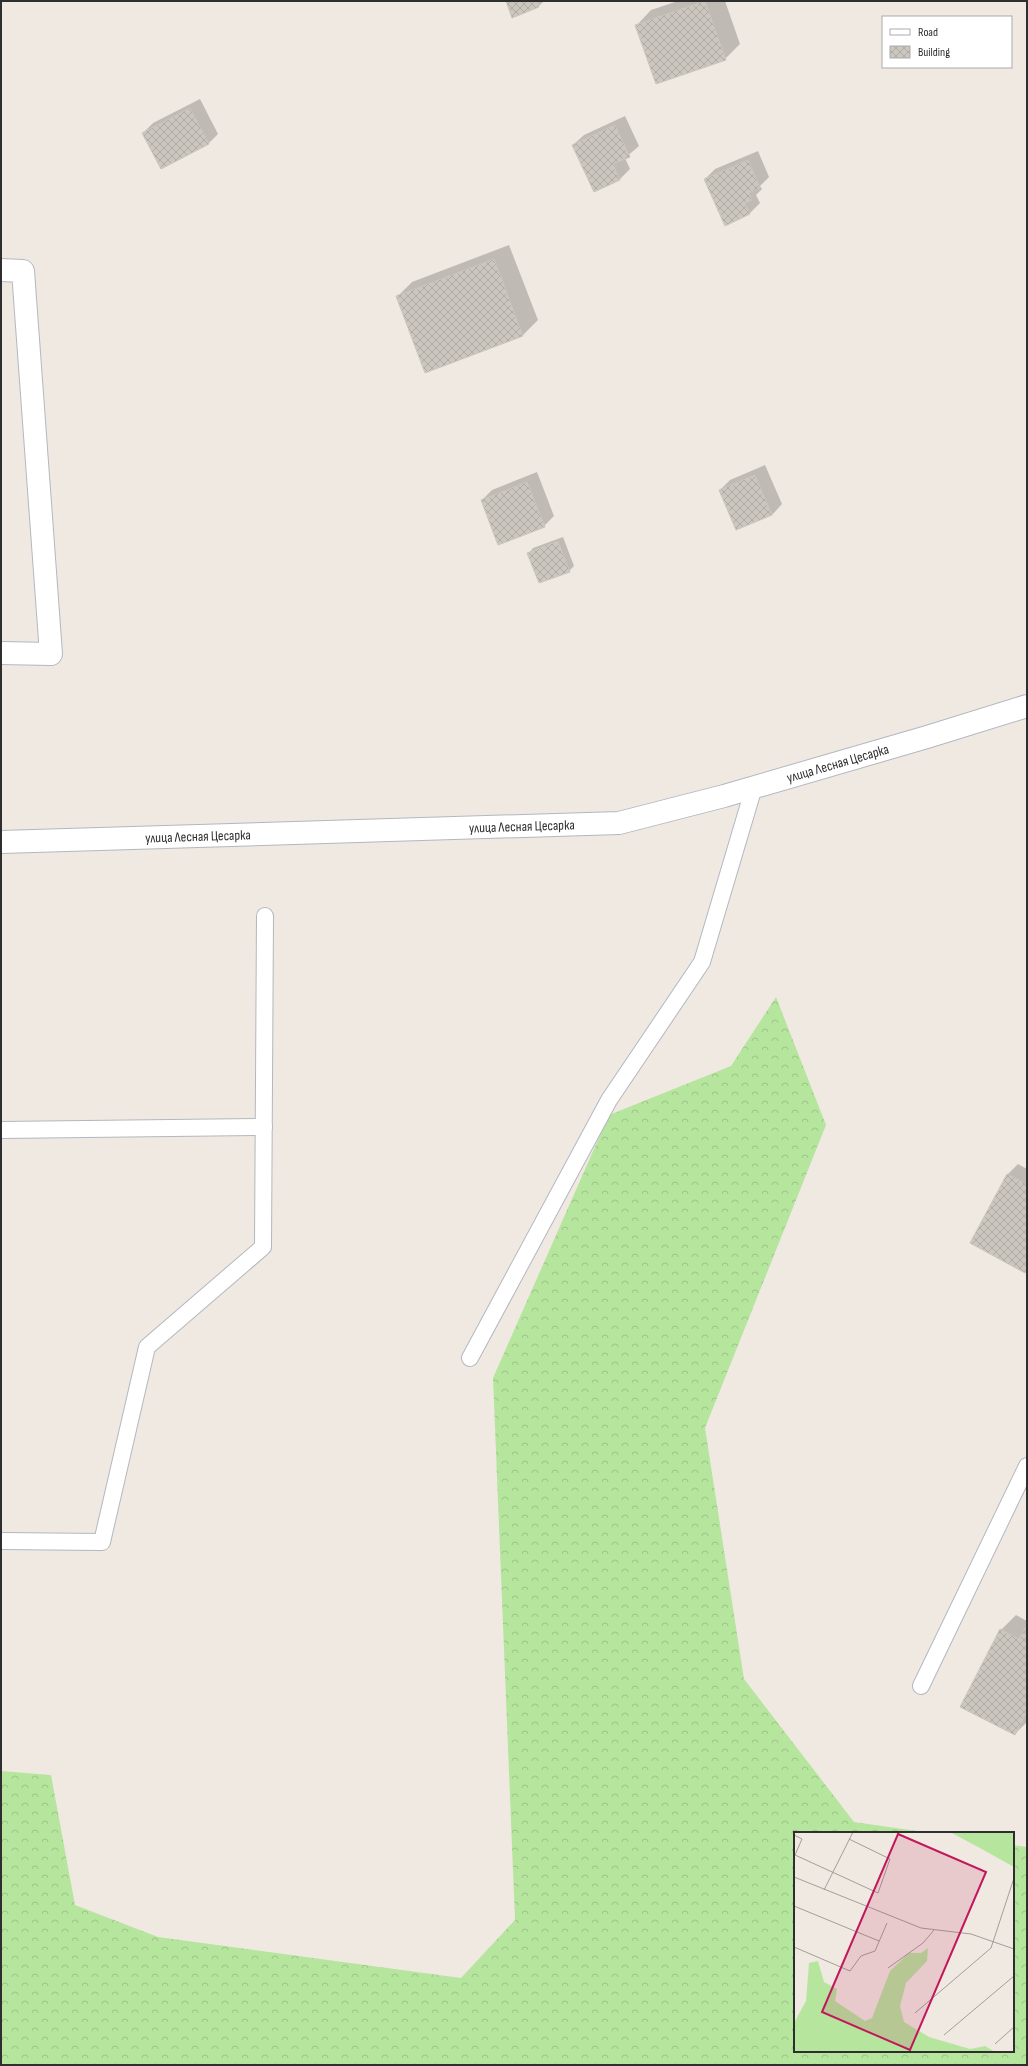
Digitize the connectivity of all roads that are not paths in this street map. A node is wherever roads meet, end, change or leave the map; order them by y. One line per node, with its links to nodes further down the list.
1 (1, 270): 2 (street)
2 (1, 653)
3 (1027, 706): 4 (street, улица Лесная Цесарка)
4 (754, 788): 5 (street, улица Лесная Цесарка); 9 (lane)
5 (1, 842)
6 (265, 916): 7 (lane)
7 (264, 1127): 8 (lane); 11 (lane)
8 (1, 1130)
9 (470, 1358)
10 (1027, 1466): 12 (lane)
11 (1, 1541)
12 (920, 1686)

